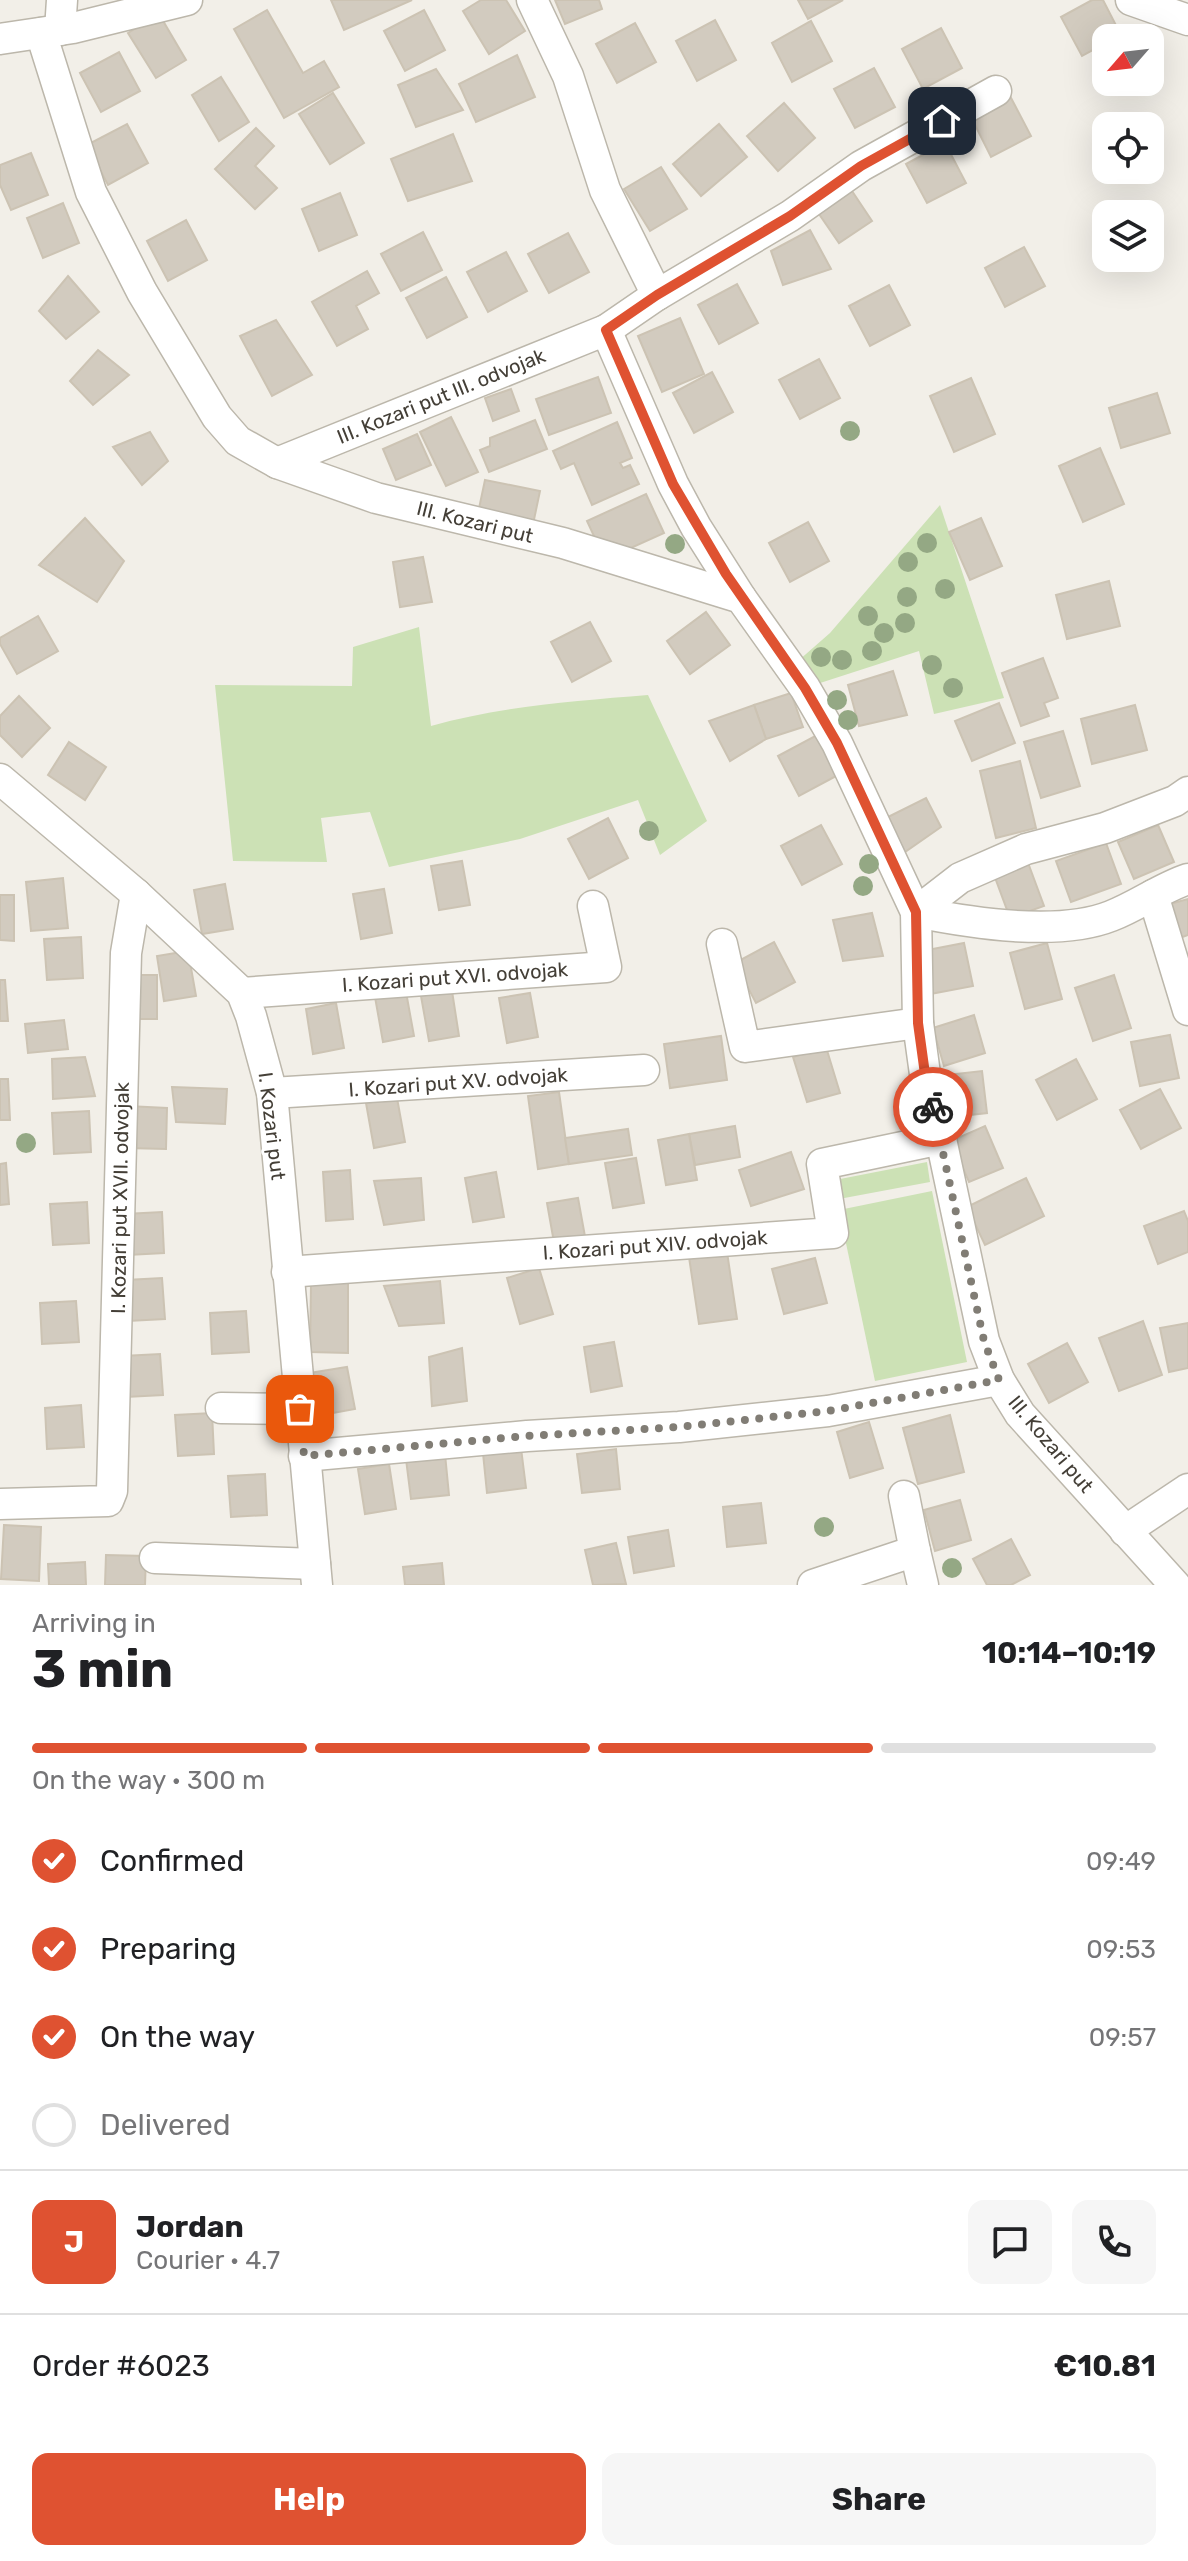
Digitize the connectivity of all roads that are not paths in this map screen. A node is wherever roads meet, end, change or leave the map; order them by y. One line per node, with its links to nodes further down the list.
1 (62, 0): 6 (street)
2 (187, 0): 6 (street)
3 (532, 0): 9 (street)
4 (1131, 0): 5 (street)
5 (1188, 20)
6 (50, 32): 7 (street); 11 (street, III. Kozari put)
7 (0, 39)
8 (996, 91): 9 (street, III. Kozari put III. odvojak)
9 (657, 295): 10 (street, III. Kozari put III. odvojak)
10 (606, 330): 11 (street, III. Kozari put III. odvojak); 12 (street)
11 (277, 463): 12 (street, III. Kozari put)
12 (741, 598): 19 (street, III. Kozari put)
13 (0, 779): 16 (street, I. Kozari put)
14 (1188, 792): 19 (street)
15 (1188, 879): 17 (street)
16 (136, 894): 21 (street, I. Kozari put); 34 (street, I. Kozari put XVII. odvojak)
17 (1153, 895): 19 (street); 22 (street)
18 (593, 906): 21 (street, I. Kozari put XVI. odvojak)
19 (916, 912): 23 (street, III. Kozari put)
20 (722, 944): 23 (street)
21 (242, 993): 25 (street, I. Kozari put)
22 (1188, 1010)
23 (918, 1023): 26 (street, III. Kozari put)
24 (644, 1070): 25 (street, I. Kozari put XV. odvojak)
25 (272, 1093): 27 (street, I. Kozari put)
26 (941, 1139): 27 (street, I. Kozari put XIV. odvojak); 28 (street, III. Kozari put)
27 (287, 1272): 30 (street, I. Kozari put)
28 (999, 1380): 31 (street); 35 (street, III. Kozari put)
29 (221, 1408): 30 (street)
30 (300, 1409): 31 (street, I. Kozari put)
31 (304, 1456): 38 (street, I. Kozari put)
32 (1188, 1489): 35 (street)
33 (904, 1496): 36 (street)
34 (0, 1504)
35 (1125, 1531): 41 (street, III. Kozari put)
36 (915, 1551): 39 (street); 40 (street)
37 (155, 1558): 38 (street)
38 (316, 1575)
39 (813, 1585)
40 (923, 1585)
41 (1175, 1585)

